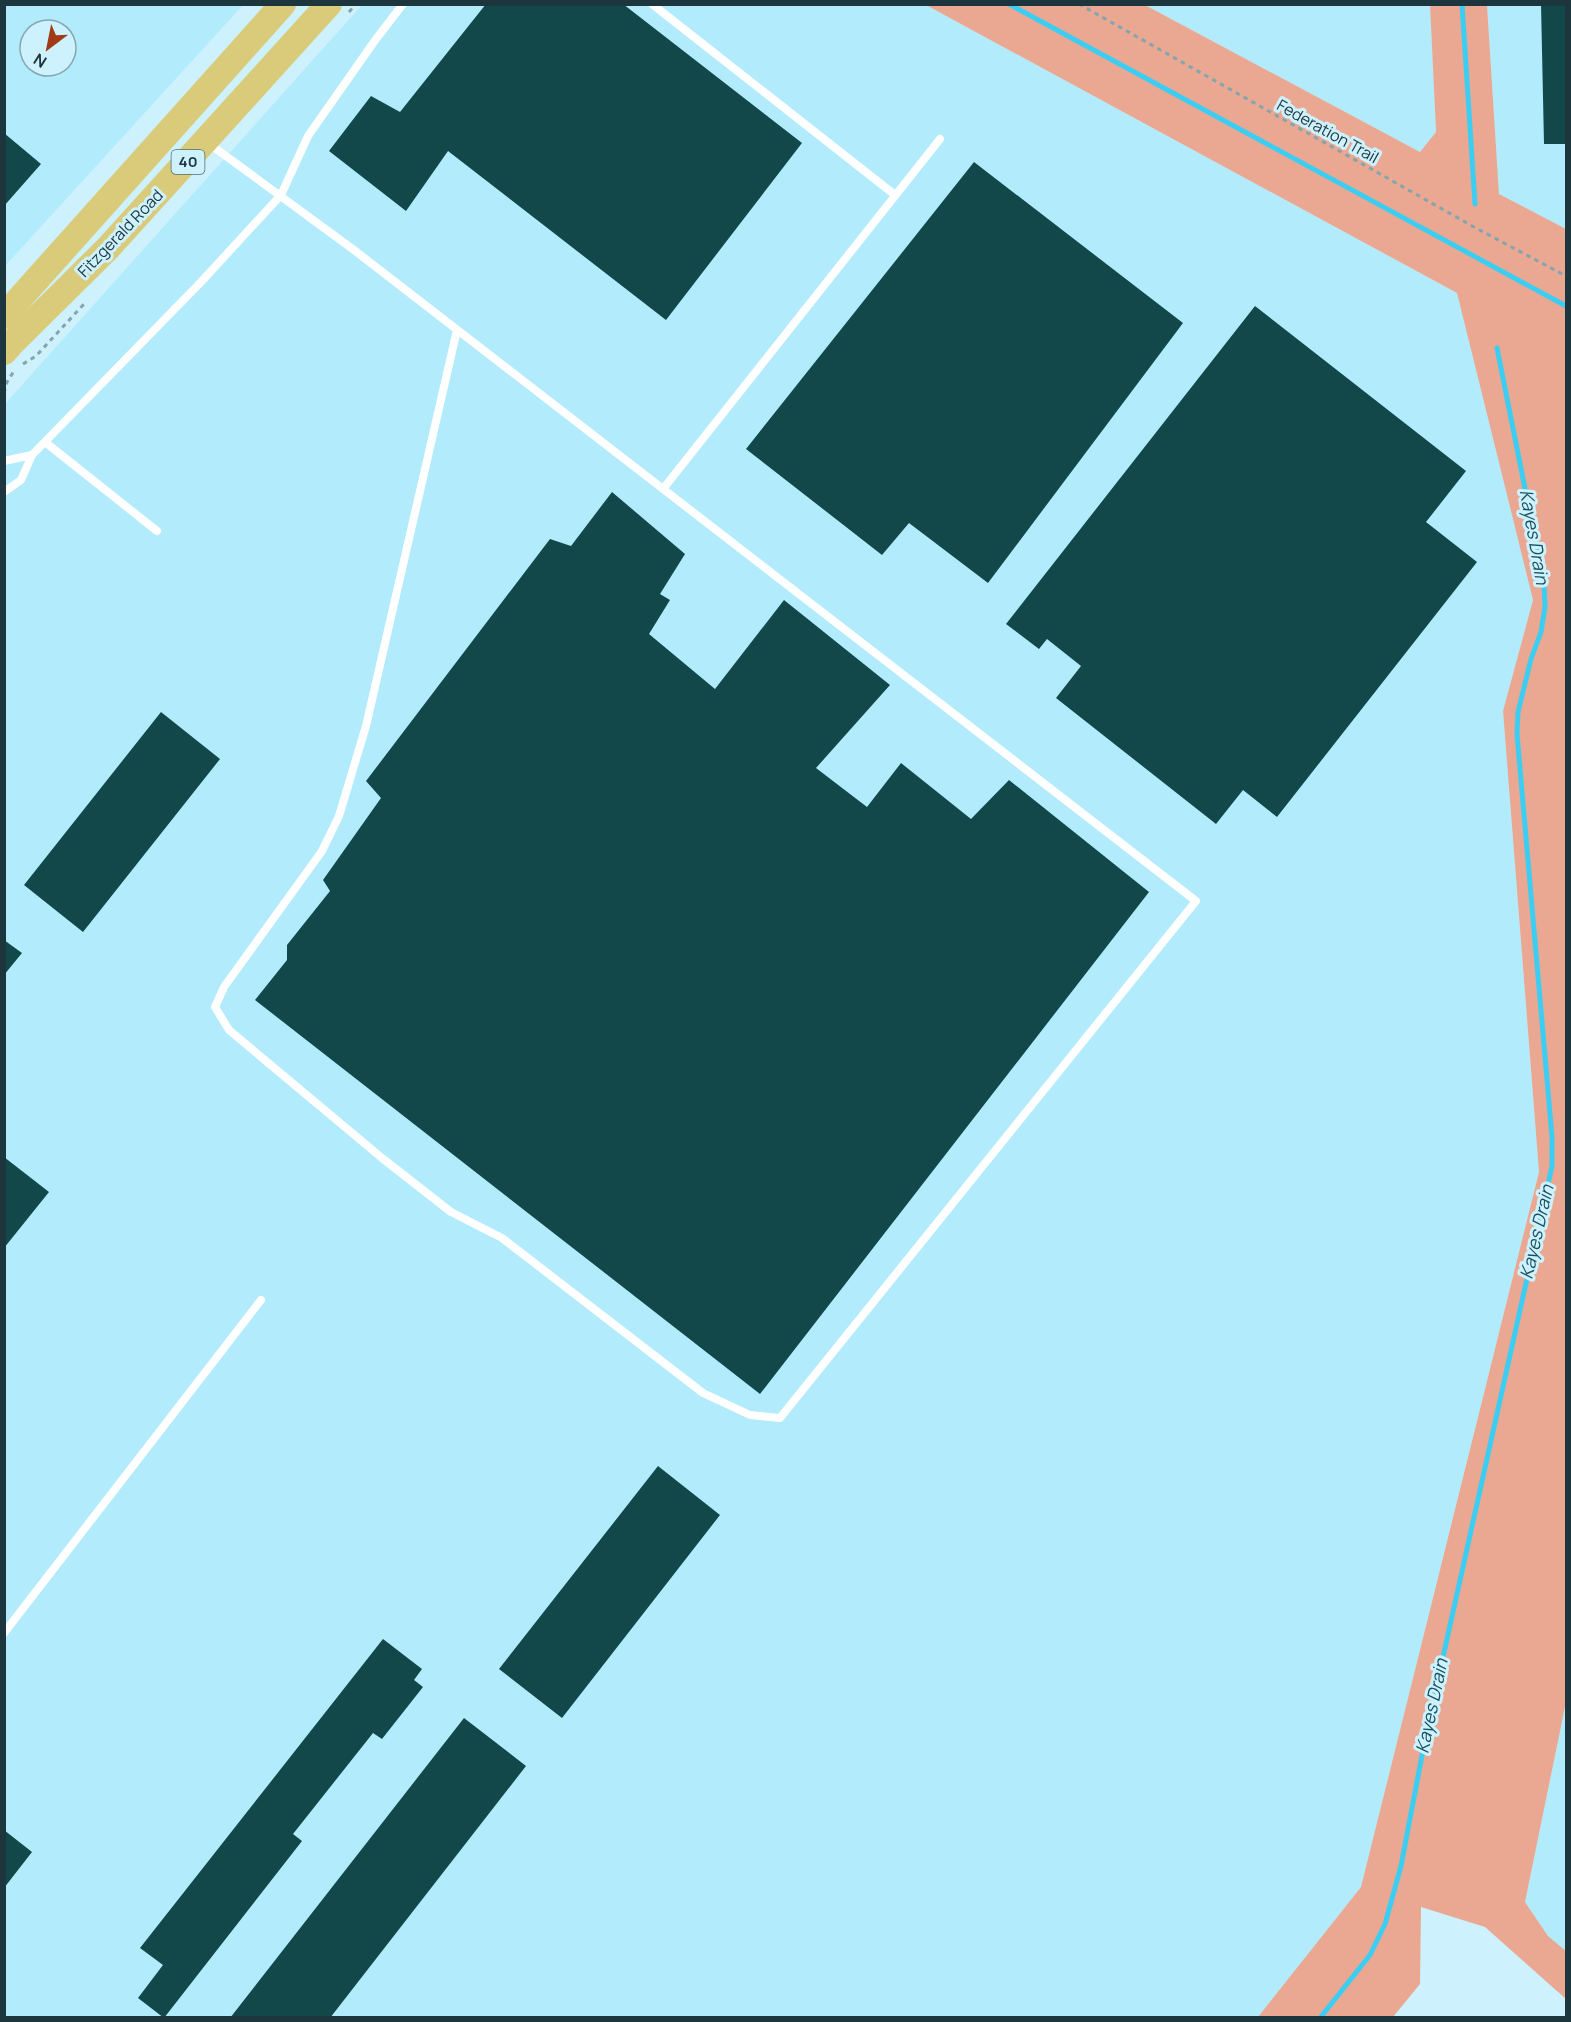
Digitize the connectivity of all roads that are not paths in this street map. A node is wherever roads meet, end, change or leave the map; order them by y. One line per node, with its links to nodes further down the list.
1 (284, 4): 9 (main road, Fitzgerald Road / 40)
2 (329, 4): 5 (main road, Fitzgerald Road / 40)
3 (403, 4): 7 (lane)
4 (652, 4): 8 (lane)
5 (208, 139): 7 (lane); 11 (main road, Fitzgerald Road / 40)
6 (940, 139): 8 (lane)
7 (281, 195): 10 (lane); 12 (lane)
8 (895, 195): 15 (lane)
9 (4, 316)
10 (457, 330): 15 (lane); 15 (lane)
11 (9, 362)
12 (45, 442): 13 (lane); 17 (lane)
13 (32, 455): 14 (lane); 16 (lane)
14 (4, 461)
15 (663, 489)
16 (4, 492)
17 (157, 531)
18 (261, 1300): 19 (lane)
19 (4, 1633)

